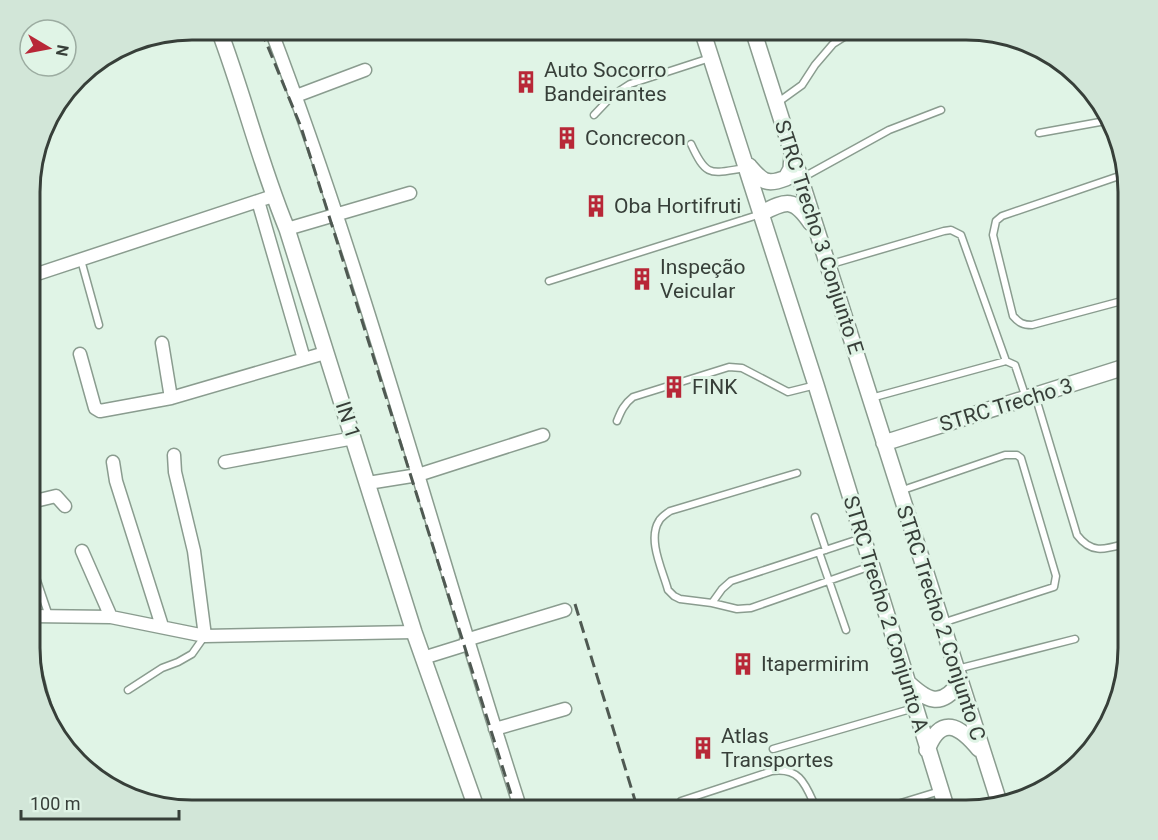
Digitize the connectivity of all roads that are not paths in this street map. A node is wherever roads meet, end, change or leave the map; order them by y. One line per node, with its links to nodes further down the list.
1 (223, 40): 20 (street, IN 1)
2 (275, 40): 8 (street)
3 (705, 41): 6 (street, STRC Trecho 2 Conjunto A)
4 (756, 41): 9 (street, STRC Trecho 3 Conjunto E)
5 (838, 41): 9 (lane)
6 (711, 58): 11 (lane); 16 (street, STRC Trecho 2 Conjunto A)
7 (365, 70): 8 (street)
8 (296, 96): 22 (street)
9 (776, 104): 15 (street, STRC Trecho 3 Conjunto E)
10 (941, 110): 18 (lane)
11 (594, 116)
12 (1100, 122): 13 (lane)
13 (1039, 134)
14 (691, 144): 16 (lane)
15 (792, 153): 16 (street); 18 (street, STRC Trecho 3 Conjunto E)
16 (746, 165): 21 (street, STRC Trecho 2 Conjunto A)
17 (1116, 177): 29 (lane)
18 (800, 179): 24 (street, STRC Trecho 3 Conjunto E)
19 (410, 193): 22 (street)
20 (266, 198): 23 (street, IN 1); 25 (street); 34 (street)
21 (762, 213): 24 (street); 28 (lane); 37 (street, STRC Trecho 2 Conjunto A)
22 (336, 215): 23 (street); 49 (street)
23 (287, 229): 32 (street, IN 1)
24 (816, 230): 26 (street, STRC Trecho 3 Conjunto E)
25 (81, 260): 27 (street); 30 (lane)
26 (827, 265): 35 (lane); 40 (street, STRC Trecho 3 Conjunto E)
27 (40, 273)
28 (549, 281)
29 (1117, 302)
30 (99, 325)
31 (162, 343): 39 (street)
32 (325, 352): 34 (street); 43 (street, IN 1)
33 (80, 354): 39 (street)
34 (304, 359): 39 (street)
35 (1006, 361): 38 (lane); 40 (lane)
36 (1117, 370): 38 (street, STRC Trecho 3)
37 (816, 385): 41 (lane); 55 (street, STRC Trecho 2 Conjunto A)
38 (1031, 397): 44 (street, STRC Trecho 3); 56 (lane)
39 (171, 398)
40 (870, 398): 44 (street, STRC Trecho 3 Conjunto E)
41 (617, 422)
42 (543, 435): 49 (street)
43 (354, 438): 47 (street); 50 (street, IN 1)
44 (884, 443): 51 (street, STRC Trecho 2 Conjunto C)
45 (174, 455): 72 (street)
46 (113, 462): 69 (street)
47 (225, 462)
48 (797, 473): 63 (lane)
49 (418, 475): 50 (street); 74 (street)
50 (368, 483): 71 (street, IN 1)
51 (900, 491): 68 (street, STRC Trecho 2 Conjunto C); 68 (lane)
52 (41, 500): 53 (street)
53 (64, 506)
54 (815, 517): 58 (lane)
55 (863, 538): 58 (lane); 60 (street, STRC Trecho 2 Conjunto A)
56 (1117, 546)
57 (82, 550): 67 (street)
58 (826, 550): 59 (lane)
59 (819, 552): 61 (lane); 63 (lane)
60 (871, 566): 61 (lane); 77 (street, STRC Trecho 2 Conjunto A)
61 (828, 581): 63 (lane); 70 (lane)
62 (41, 592): 66 (lane)
63 (712, 603)
64 (565, 610): 74 (street)
65 (41, 617): 66 (street)
66 (49, 617): 67 (street)
67 (111, 617): 69 (street)
68 (942, 623): 76 (street, STRC Trecho 2 Conjunto C)
69 (162, 626): 72 (street)
70 (846, 630)
71 (414, 632): 72 (street); 75 (street, IN 1)
72 (205, 636): 78 (lane)
73 (1075, 639): 76 (lane)
74 (467, 642): 75 (street); 81 (street)
75 (423, 658): 87 (street, IN 1)
76 (958, 676): 77 (street); 84 (street, STRC Trecho 2 Conjunto C)
77 (906, 681): 79 (street, STRC Trecho 2 Conjunto A)
78 (128, 690)
79 (915, 708): 82 (lane); 83 (street, STRC Trecho 2 Conjunto A)
80 (565, 709): 81 (street)
81 (495, 729): 88 (street)
82 (773, 749)
83 (927, 750): 84 (street); 85 (street, STRC Trecho 2 Conjunto A)
84 (983, 753): 86 (street, STRC Trecho 2 Conjunto C)
85 (941, 791): 91 (lane); 92 (street, STRC Trecho 2 Conjunto A)
86 (997, 796)
87 (473, 799)
88 (518, 799)
89 (685, 800): 90 (lane)
90 (812, 800)
91 (911, 800)
92 (944, 800)

